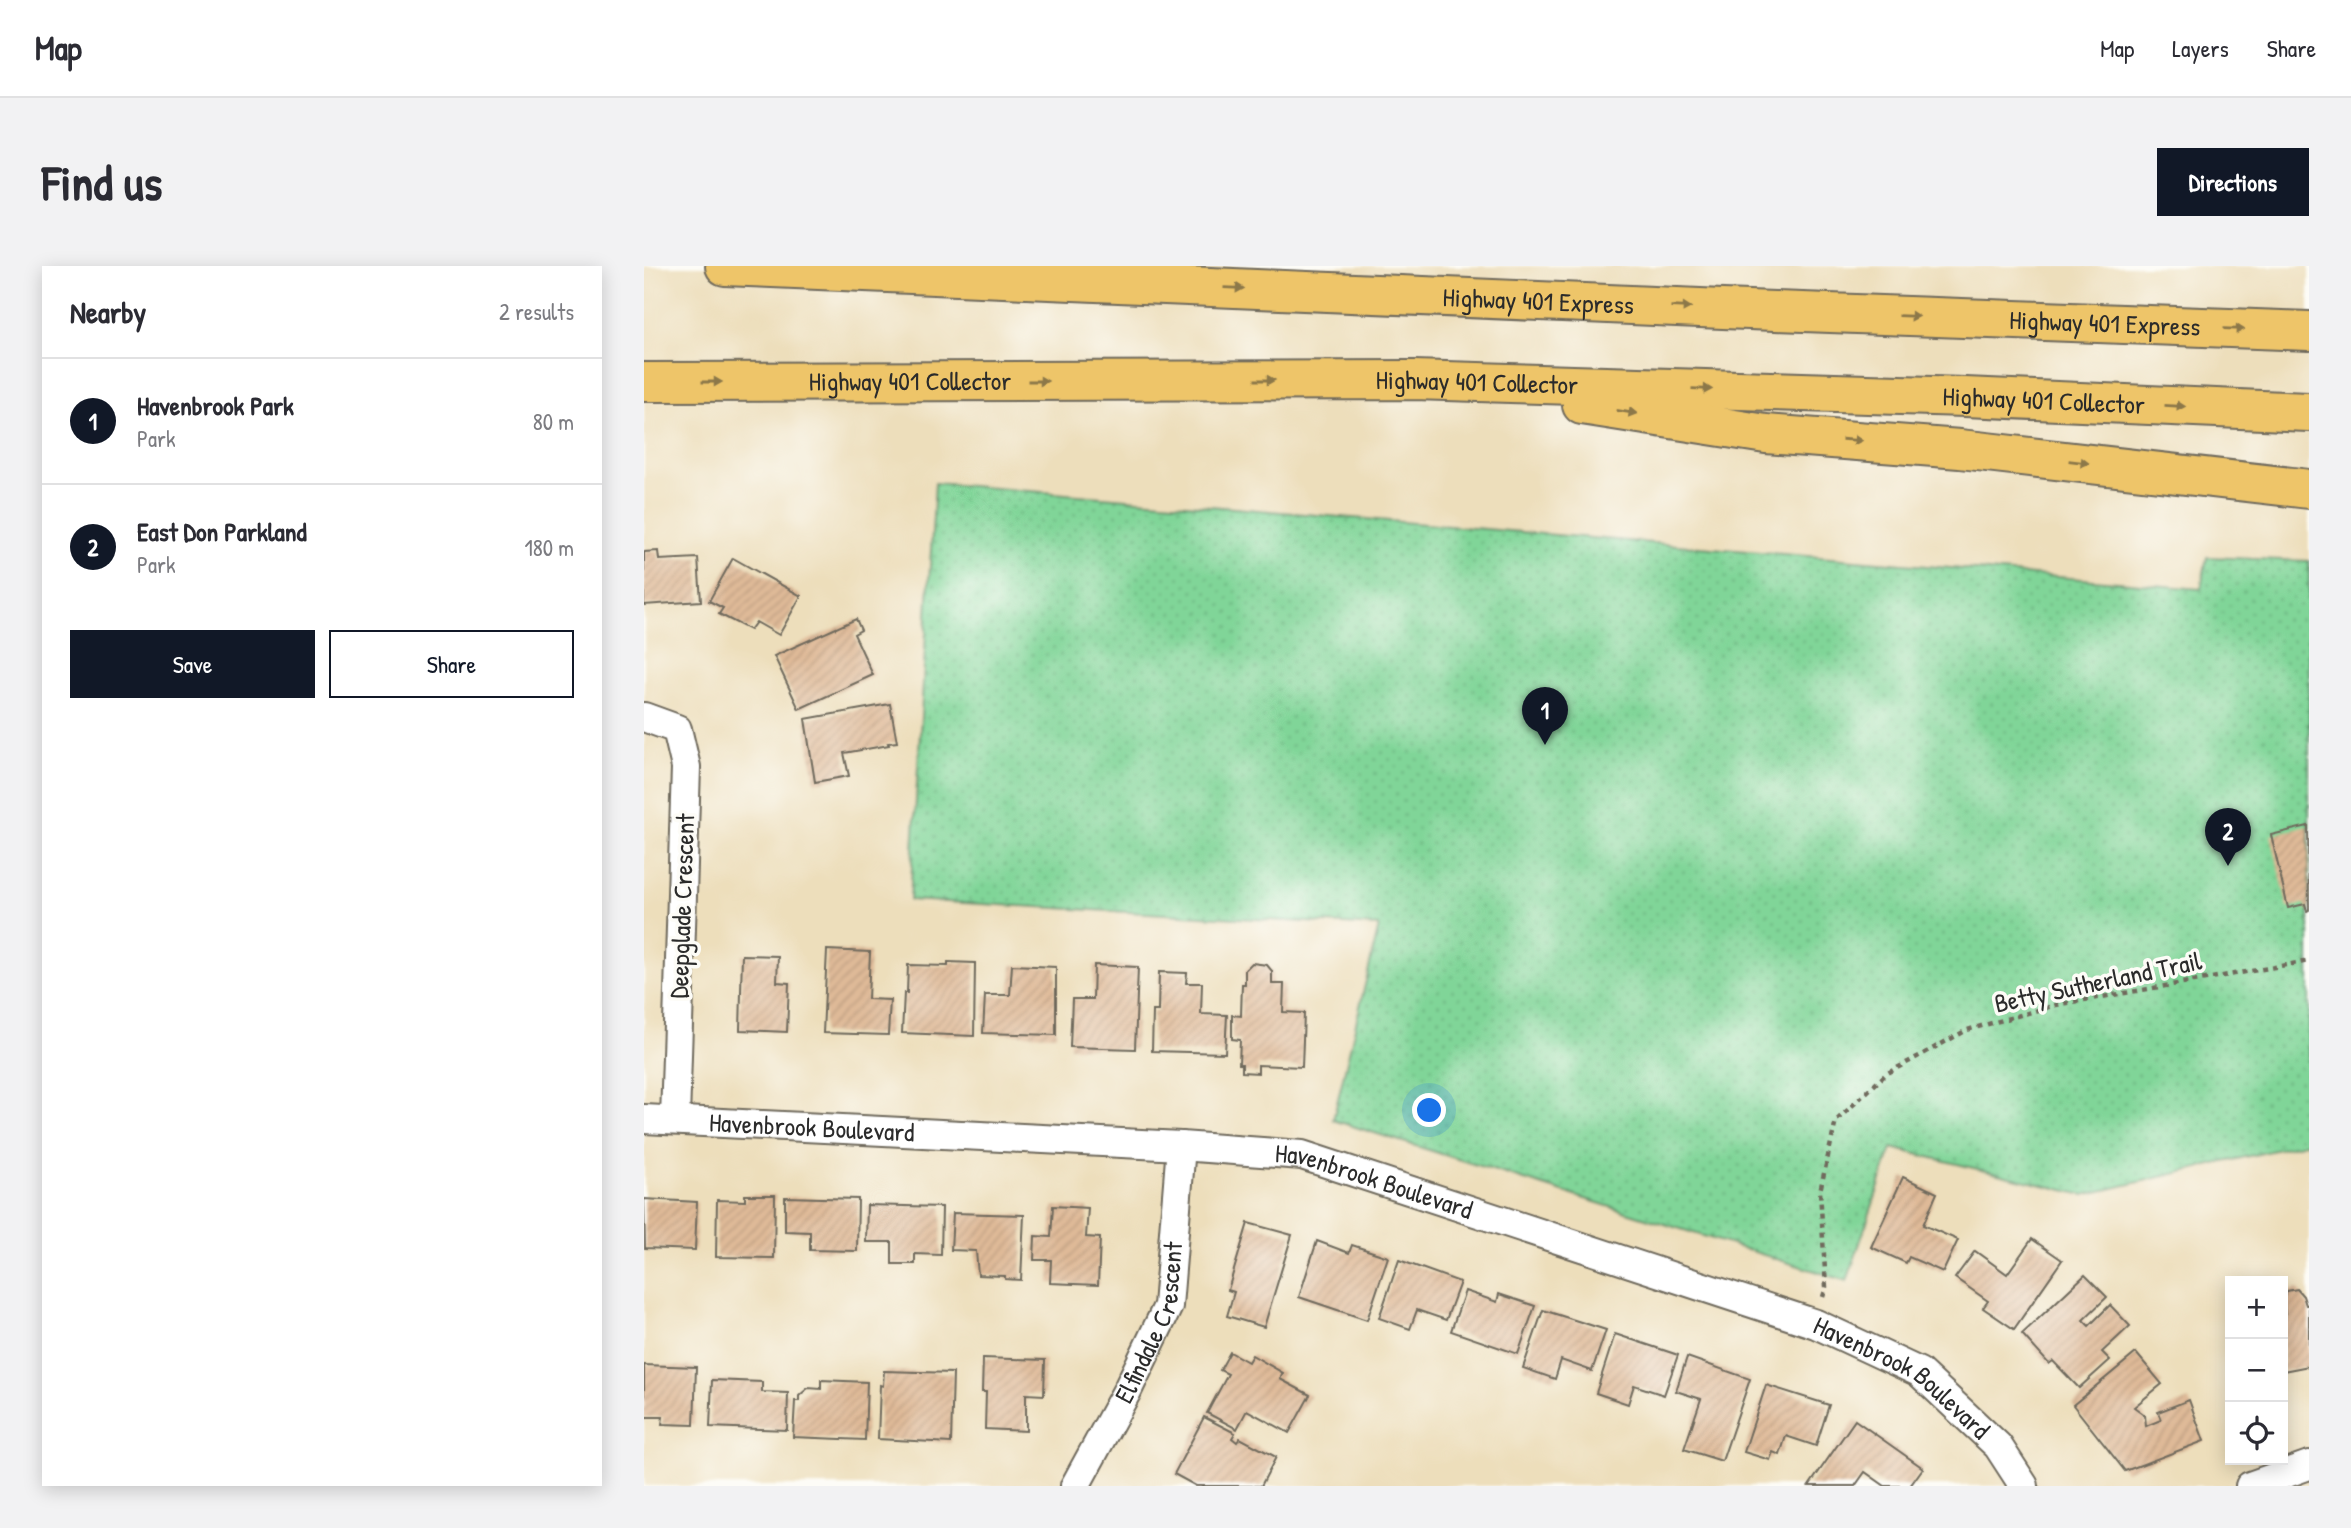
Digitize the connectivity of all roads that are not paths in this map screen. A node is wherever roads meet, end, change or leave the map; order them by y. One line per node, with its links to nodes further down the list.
1 (725, 266): 2 (highway, Highway 401 Express, one-way to 2)
2 (2309, 331)
3 (1414, 380): 4 (highway, Highway 401 Collector, one-way to 3); 5 (highway, Highway 401 Collector, one-way to 5); 6 (highway, one-way to 6)
4 (644, 382)
5 (2309, 412)
6 (2309, 489)
7 (644, 717): 9 (street, Deepglade Crescent)
8 (644, 1119): 9 (street, Havenbrook Boulevard)
9 (675, 1120): 10 (street, Havenbrook Boulevard)
10 (1181, 1146): 12 (street, Elfindale Crescent); 13 (street, Havenbrook Boulevard)
11 (2309, 1465): 14 (street)
12 (1075, 1486)
13 (2024, 1486)
14 (2250, 1486)

